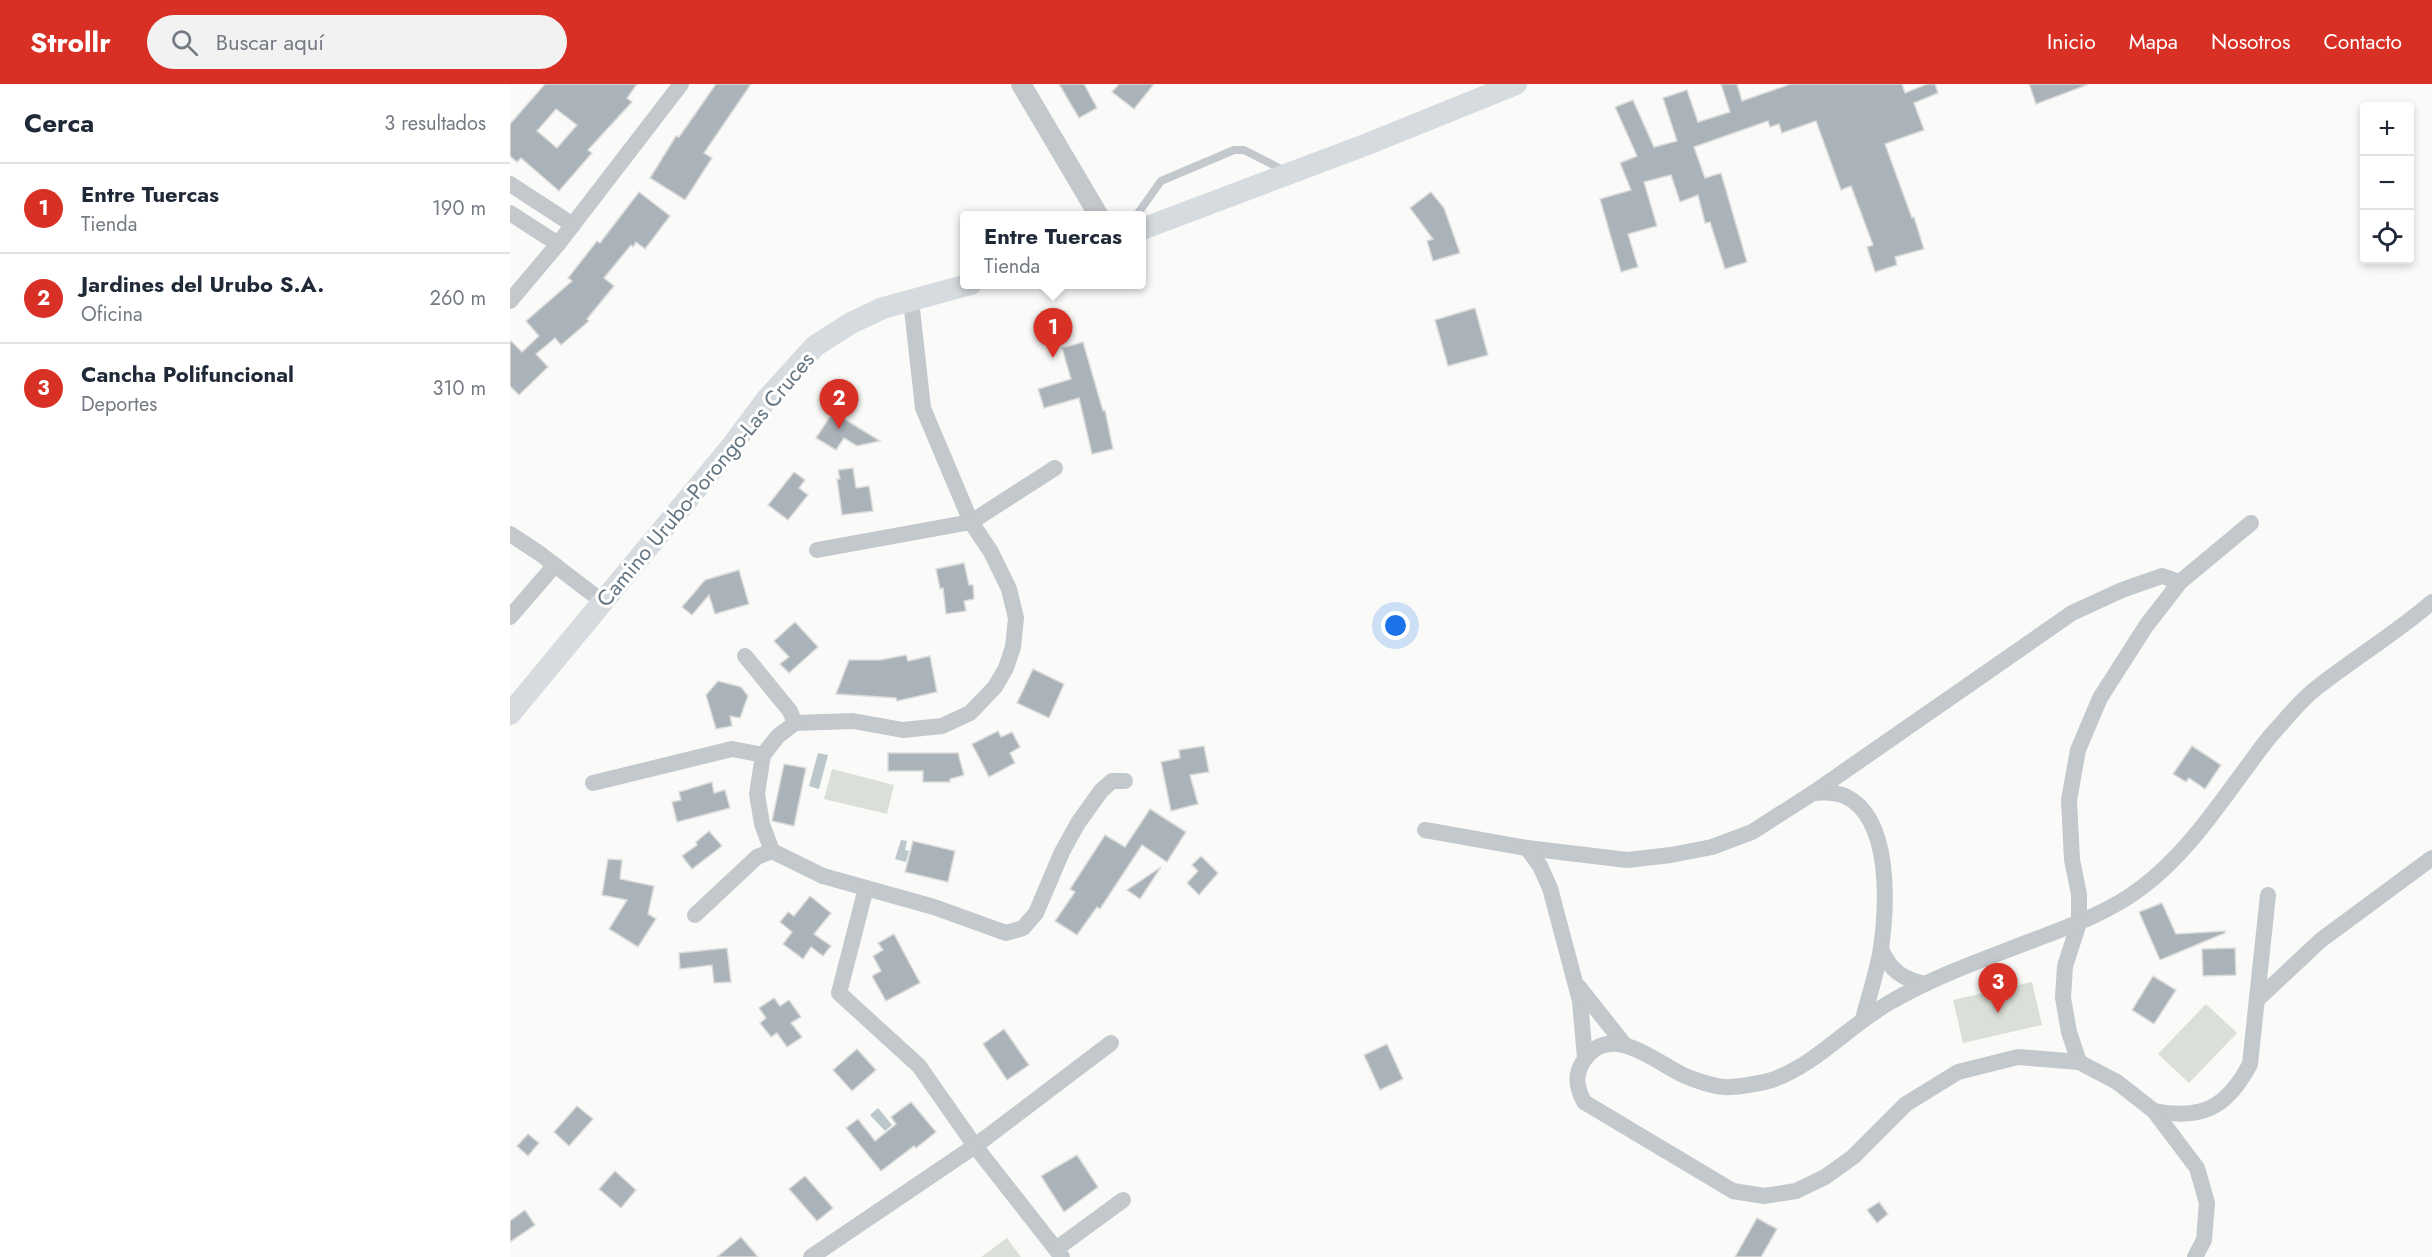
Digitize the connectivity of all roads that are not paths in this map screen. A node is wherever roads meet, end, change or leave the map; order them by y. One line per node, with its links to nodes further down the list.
1 (681, 84): 9 (street)
2 (1021, 84): 6 (street)
3 (1516, 84): 4 (main road)
4 (1288, 172): 7 (lane); 10 (main road)
5 (510, 184): 9 (street)
6 (1096, 211)
7 (1140, 211)
8 (510, 213): 11 (street)
9 (573, 225): 11 (street)
10 (1146, 227)
11 (558, 244): 14 (street)
12 (960, 288): 13 (main road, Camino Urubo-Porongo-Las Cruces)
13 (911, 300): 16 (street); 22 (main road, Camino Urubo-Porongo-Las Cruces)
14 (510, 301)
15 (1055, 468): 16 (street)
16 (971, 522): 19 (street); 27 (street)
17 (2251, 523): 21 (street)
18 (510, 534): 20 (street)
19 (817, 550)
20 (555, 565): 22 (street); 24 (street)
21 (2180, 582): 31 (street); 39 (street)
22 (603, 602): 26 (main road, Camino Urubo-Porongo-Las Cruces)
23 (2432, 602): 39 (street)
24 (510, 617)
25 (746, 656): 27 (street)
26 (510, 714)
27 (795, 723): 28 (street)
28 (763, 755): 30 (street); 34 (street)
29 (1125, 781): 36 (street)
30 (593, 783)
31 (1813, 793): 33 (street); 40 (street)
32 (1425, 830): 33 (street)
33 (1527, 848): 41 (street)
34 (772, 851): 36 (street); 38 (street)
35 (2432, 858): 43 (street)
36 (866, 888): 50 (street)
37 (2268, 896): 43 (street)
38 (695, 915)
39 (2079, 923): 42 (street); 48 (street)
40 (1881, 949): 42 (street); 44 (street)
41 (1575, 983): 46 (street); 47 (street)
42 (1924, 984): 44 (street)
43 (2258, 999): 49 (street)
44 (1863, 1019): 46 (street)
45 (1111, 1043): 50 (street)
46 (1624, 1044): 47 (street)
47 (1585, 1058): 48 (street)
48 (2079, 1062): 49 (street)
49 (2154, 1111): 54 (street)
50 (975, 1146): 52 (street); 53 (street)
51 (1123, 1200): 52 (street)
52 (1059, 1253)
53 (811, 1257)
54 (2195, 1257)

